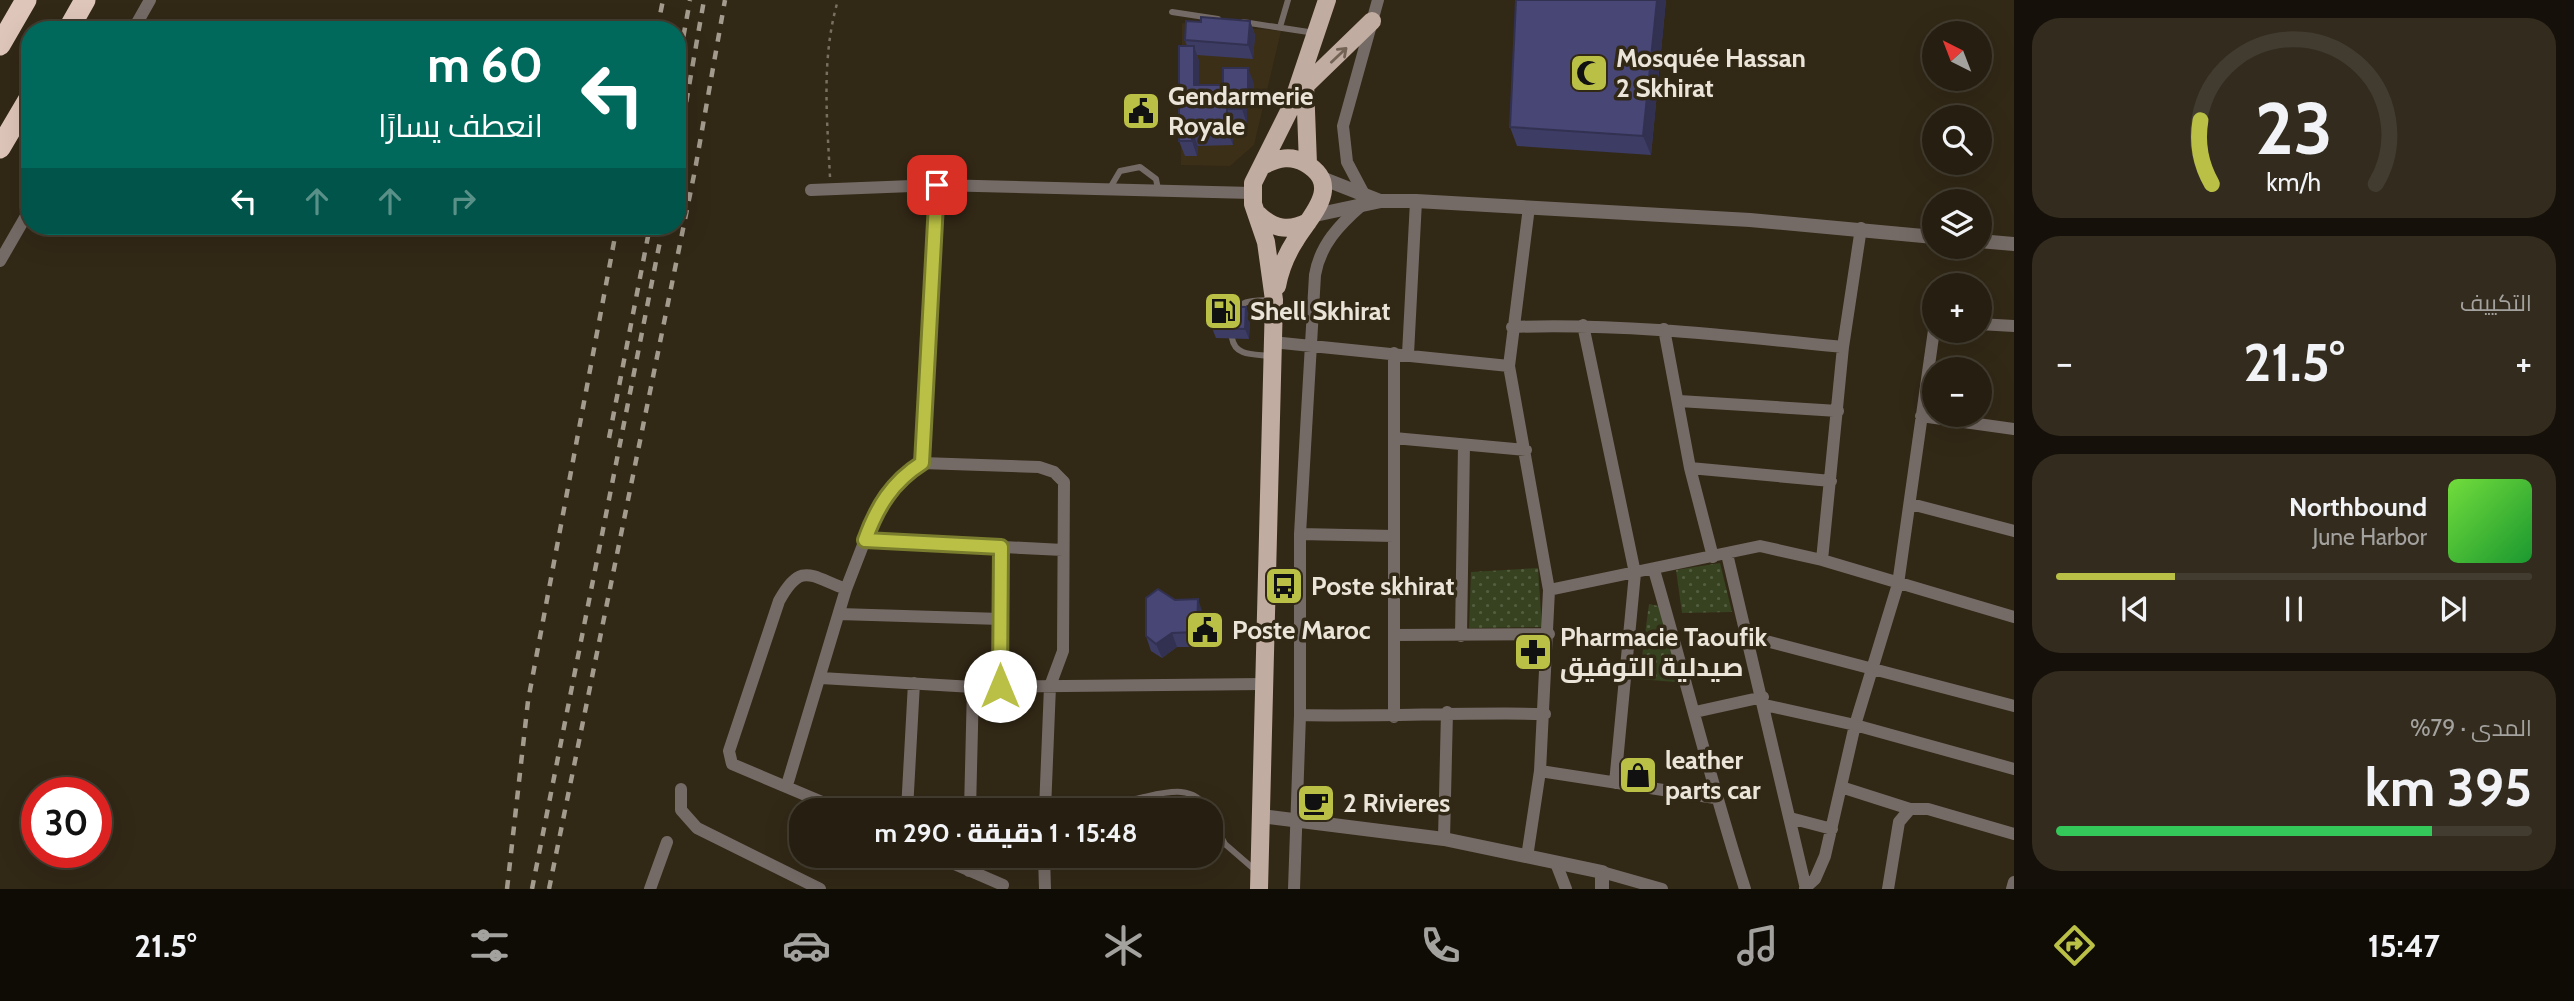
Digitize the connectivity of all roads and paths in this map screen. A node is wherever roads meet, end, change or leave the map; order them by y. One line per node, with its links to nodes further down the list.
1 (26, 0): 16 (highway)
2 (85, 0): 10 (highway)
3 (150, 0): 11 (street)
4 (838, 0): 24 (path)
5 (1288, 0): 14 (lane)
6 (1326, 0): 15 (main road)
7 (1378, 0): 12 (street)
8 (1172, 12): 9 (lane)
9 (1226, 20)
10 (73, 21)
11 (138, 21)
12 (1372, 21): 18 (main road, one-way to 12); 29 (street)
13 (1240, 22): 14 (lane)
14 (1280, 27): 15 (lane)
15 (1317, 33): 17 (main road)
16 (0, 45)
17 (1305, 66): 18 (main road); 21 (main road)
18 (1305, 86): 22 (main road)
19 (21, 112): 20 (highway)
20 (0, 148)
21 (1264, 165): 22 (main road); 28 (main road)
22 (1314, 171): 29 (street); 33 (main road)
23 (937, 185): 24 (street); 25 (street); 62 (street)
24 (831, 187): 27 (street)
25 (1110, 188): 26 (street); 26 (lane)
26 (1158, 189): 28 (street)
27 (811, 190)
28 (1252, 193): 32 (main road)
29 (1364, 200): 30 (street); 33 (street); 49 (street)
30 (1416, 201): 31 (street); 53 (street)
31 (1529, 206): 35 (street); 45 (street)
32 (1258, 214): 33 (main road); 40 (main road)
33 (1311, 219): 40 (main road)
34 (21, 225): 39 (street)
35 (1861, 228): 36 (street); 50 (street)
36 (1922, 236)
37 (1992, 242): 38 (street)
38 (2014, 244)
39 (0, 261)
40 (1274, 300): 41 (lane); 51 (main road)
41 (1234, 317)
42 (1583, 325): 45 (street); 46 (street); 76 (street)
43 (1992, 325): 44 (street)
44 (2014, 326)
45 (1512, 327): 54 (street)
46 (1664, 330): 50 (street); 55 (street)
47 (1232, 338): 51 (lane)
48 (1932, 343): 57 (street)
49 (1312, 344): 51 (street); 52 (street); 67 (street)
50 (1843, 347): 56 (street)
51 (1273, 349): 90 (main road)
52 (1394, 353): 53 (street); 59 (street)
53 (1408, 354): 54 (street)
54 (1509, 366): 61 (street)
55 (1679, 401): 56 (street); 63 (street)
56 (1838, 411): 64 (street)
57 (1921, 416): 58 (street); 65 (street)
58 (2014, 429)
59 (1394, 438): 60 (street); 68 (street)
60 (1464, 445): 61 (street); 85 (street)
61 (1526, 450): 79 (street)
62 (922, 463): 69 (street); 71 (street)
63 (1690, 468): 64 (street); 73 (street)
64 (1831, 481): 74 (street)
65 (1911, 504): 66 (street); 77 (street)
66 (2014, 531)
67 (1300, 534): 68 (street); 99 (street)
68 (1394, 536): 84 (street)
69 (865, 540): 70 (street); 78 (street)
70 (1001, 547): 71 (street); 82 (street)
71 (1063, 550): 92 (street)
72 (1727, 554): 73 (street); 74 (street); 86 (street)
73 (1713, 557): 75 (street)
74 (1822, 559): 77 (street)
75 (1654, 570): 76 (street); 97 (street)
76 (1635, 573): 79 (street); 104 (street)
77 (1898, 584): 81 (street); 87 (street)
78 (846, 589): 80 (street); 105 (street)
79 (1549, 590): 83 (street)
80 (839, 614): 82 (street); 88 (street)
81 (2014, 617)
82 (1001, 619): 91 (street)
83 (1549, 634): 85 (street); 98 (street)
84 (1394, 635): 85 (street); 100 (street)
85 (1461, 636)
86 (1747, 636): 87 (street); 94 (street)
87 (1872, 668): 95 (street); 101 (street)
88 (821, 678): 89 (street); 105 (street)
89 (914, 683): 93 (street); 109 (street)
90 (1263, 684): 92 (street); 116 (main road)
91 (1000, 686): 92 (street); 93 (street)
92 (1050, 686): 111 (street)
93 (973, 687): 110 (street)
94 (1764, 701): 97 (street); 101 (street); 117 (street)
95 (2014, 706)
96 (1447, 712): 98 (street); 100 (street); 121 (street)
97 (1695, 712): 114 (street)
98 (1545, 714): 103 (street)
99 (1300, 715): 100 (street); 118 (street)
100 (1394, 717)
101 (1855, 725): 102 (street); 106 (street)
102 (2014, 769)
103 (1540, 771): 104 (street); 124 (street)
104 (1615, 782): 114 (street)
105 (787, 785): 108 (street)
106 (1841, 787): 115 (street); 119 (street)
107 (681, 789): 134 (street)
108 (815, 798)
109 (908, 798)
110 (970, 798)
111 (1045, 798)
112 (1140, 798): 113 (lane)
113 (1200, 798)
114 (1716, 798): 140 (street)
115 (1910, 809): 120 (street); 142 (street)
116 (1261, 816): 118 (street); 130 (main road)
117 (1790, 818): 119 (street); 141 (street)
118 (1295, 820): 121 (street); 136 (street)
119 (1832, 830): 141 (street)
120 (2014, 834)
121 (1444, 839): 124 (street)
122 (1223, 840): 130 (lane)
123 (667, 842): 133 (street)
124 (1527, 857): 125 (street)
125 (1556, 863): 129 (street); 137 (street)
126 (962, 868): 128 (street)
127 (1044, 868): 135 (street)
128 (969, 871): 132 (street)
129 (1602, 872): 138 (street); 139 (street)
130 (1259, 881)
131 (2014, 883): 143 (street)
132 (1006, 888)
133 (650, 889)
134 (820, 889)
135 (1045, 889)
136 (1294, 889)
137 (1566, 889)
138 (1602, 889)
139 (1662, 889)
140 (1745, 889)
141 (1806, 889)
142 (1888, 889)
143 (2012, 889)

